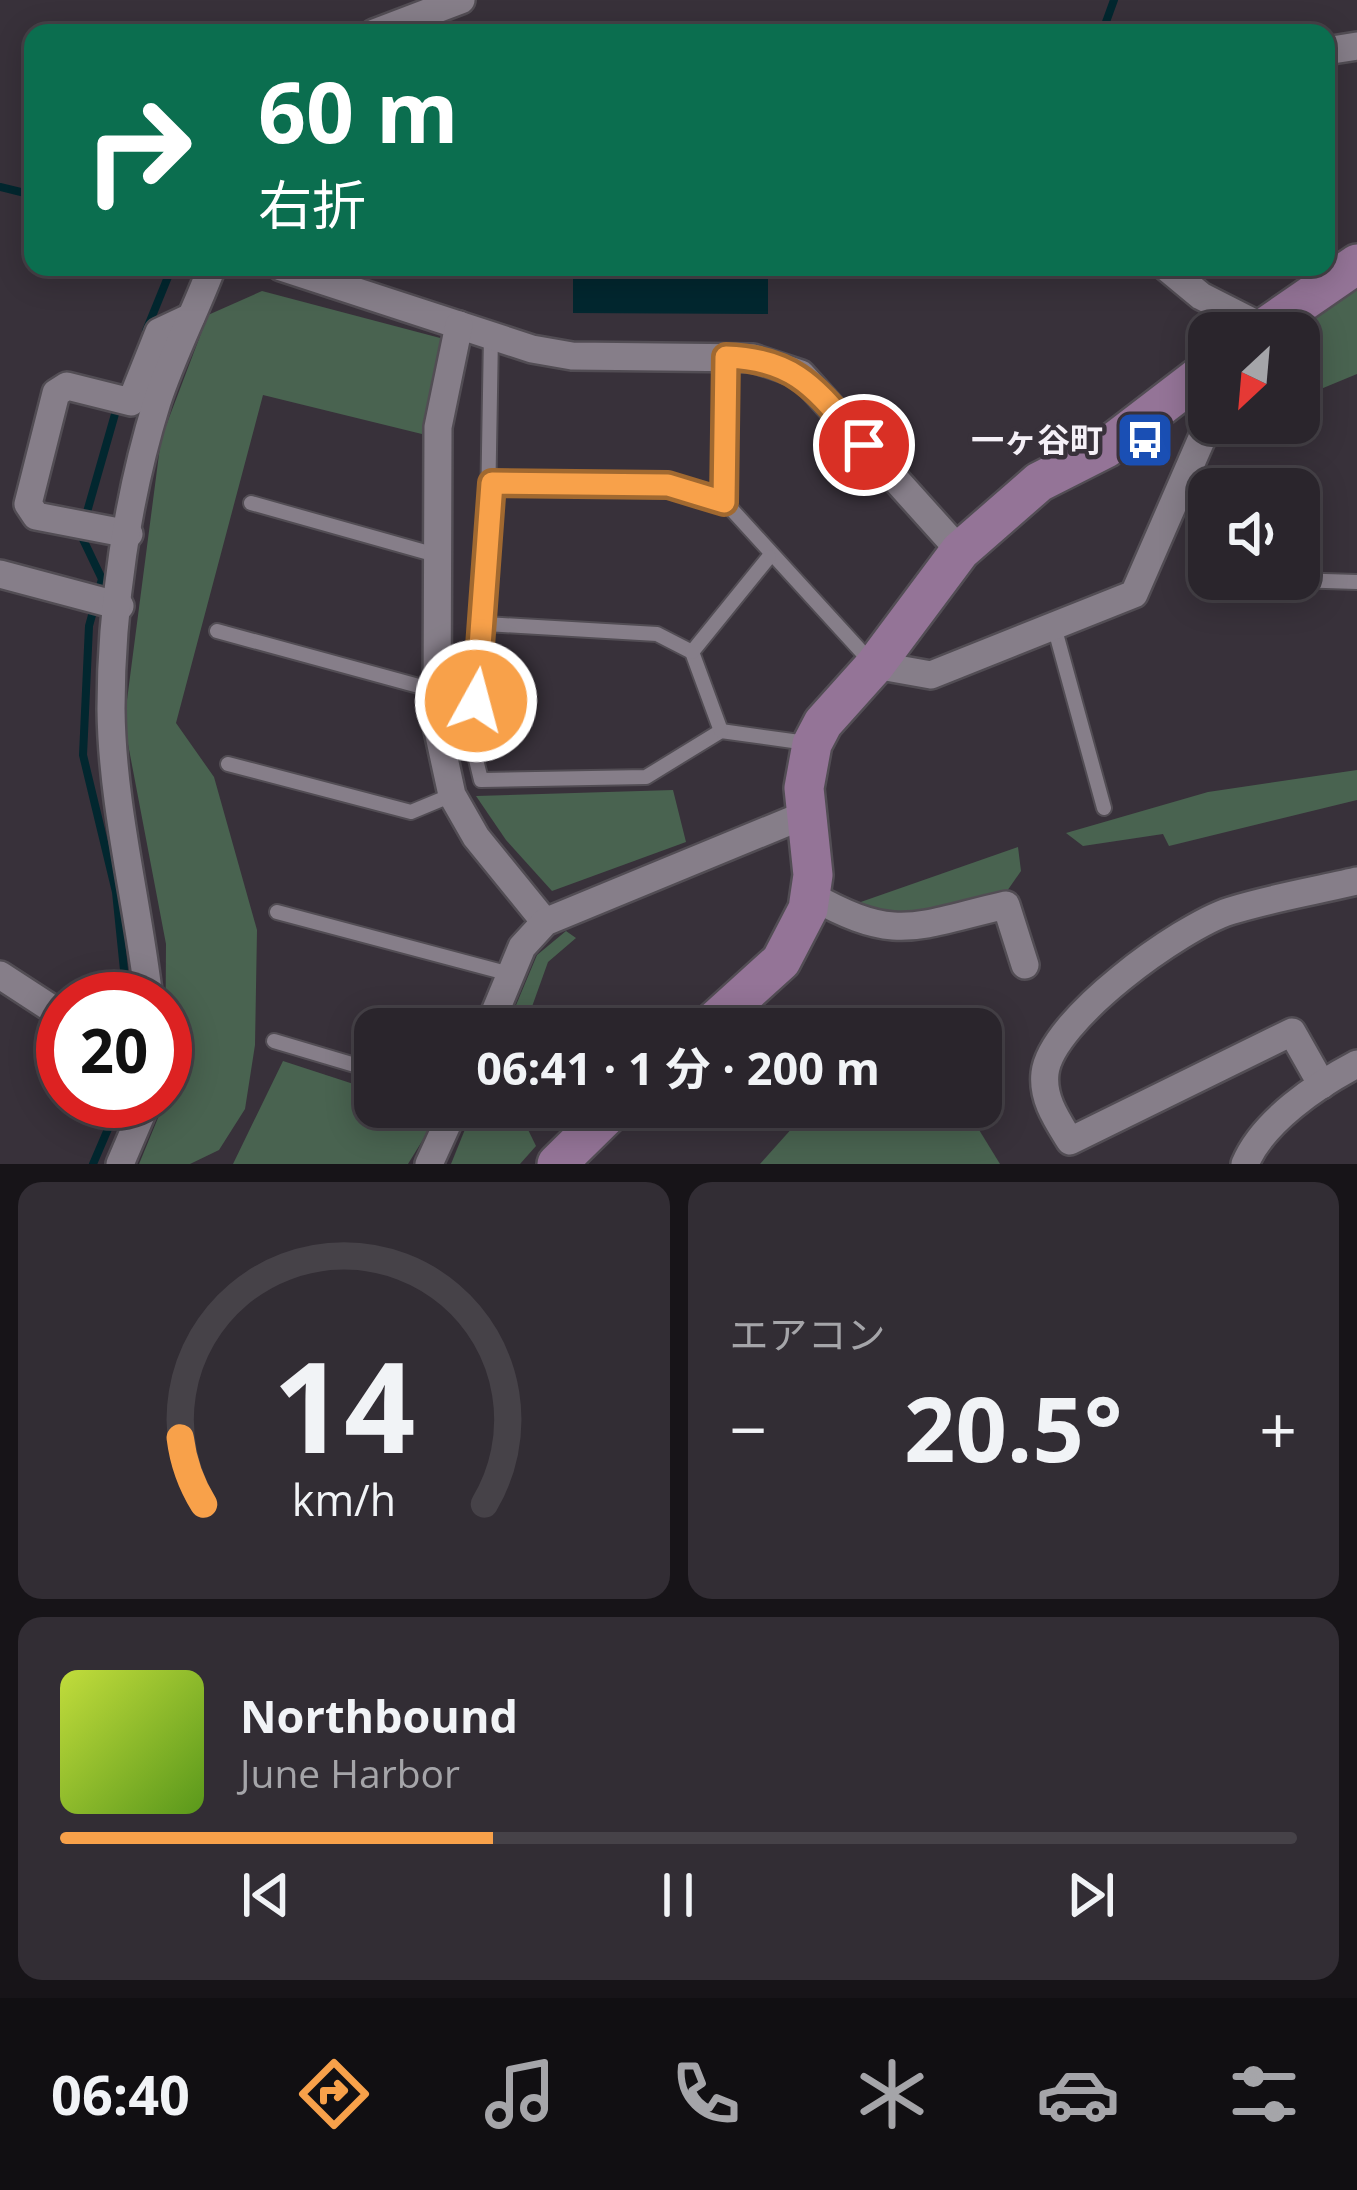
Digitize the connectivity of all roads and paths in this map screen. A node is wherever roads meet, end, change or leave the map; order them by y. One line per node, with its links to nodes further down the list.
1 (461, 0): 2 (street)
2 (398, 24)
3 (1357, 264): 8 (street)
4 (212, 276): 9 (street)
5 (309, 276): 10 (street)
6 (1177, 276): 7 (street)
7 (1229, 312)
8 (1286, 312)
9 (191, 317): 20 (street); 20 (street)
10 (459, 325): 11 (street); 22 (street)
11 (491, 335): 12 (street); 16 (lane)
12 (726, 357): 18 (lane); 21 (street)
13 (1188, 385): 21 (street)
14 (1199, 444): 15 (street)
15 (1183, 482): 17 (lane); 29 (street)
16 (492, 483): 18 (lane); 28 (lane)
17 (1188, 488)
18 (724, 502): 23 (lane)
19 (251, 503): 22 (lane)
20 (129, 534): 27 (street)
21 (959, 551): 32 (street)
22 (436, 555): 33 (street)
23 (769, 557): 31 (lane); 32 (lane)
24 (0, 574): 27 (street)
25 (1320, 580): 26 (lane)
26 (1357, 581)
27 (120, 606): 45 (street)
28 (486, 624): 31 (lane); 34 (lane)
29 (1054, 626): 32 (street); 38 (lane)
30 (217, 631): 33 (lane)
31 (692, 652): 34 (lane)
32 (874, 665): 35 (street)
33 (437, 691): 37 (street)
34 (721, 731): 35 (lane)
35 (812, 744): 39 (street)
36 (228, 764): 37 (lane)
37 (452, 795): 43 (street)
38 (1104, 808)
39 (807, 814): 41 (street); 43 (street)
40 (1357, 881): 54 (street)
41 (810, 896): 44 (street); 50 (street)
42 (277, 911): 46 (lane)
43 (545, 922): 46 (street)
44 (1025, 965)
45 (145, 972)
46 (510, 974): 49 (street)
47 (0, 975): 48 (street)
48 (36, 998)
49 (496, 1008)
50 (729, 1008)
51 (274, 1041): 53 (lane)
52 (1357, 1064): 54 (street)
53 (354, 1065)
54 (1322, 1085): 61 (street)
55 (135, 1128): 58 (street)
56 (445, 1128): 59 (street)
57 (594, 1128): 60 (street)
58 (120, 1164)
59 (429, 1164)
60 (557, 1164)
61 (1245, 1164)

